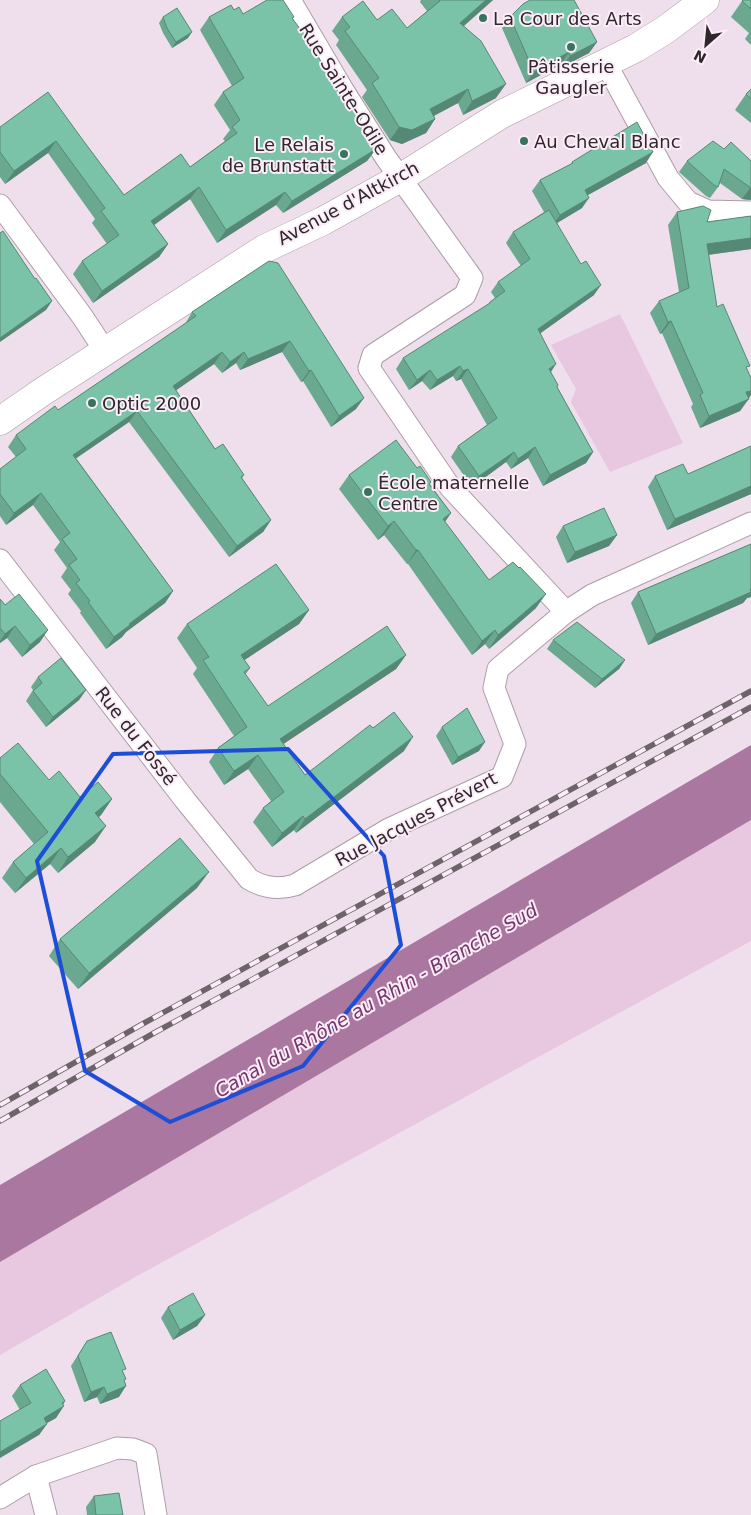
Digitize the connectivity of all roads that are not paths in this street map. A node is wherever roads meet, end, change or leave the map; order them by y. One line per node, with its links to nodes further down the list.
1 (290, 0): 4 (street, Rue Sainte-Odile)
2 (704, 0): 3 (main road, Avenue d'Altkirch)
3 (605, 62): 4 (main road, Avenue d'Altkirch); 6 (street)
4 (400, 178): 7 (main road, Avenue d'Altkirch); 11 (street, Rue Sainte-Odile)
5 (0, 205): 7 (street)
6 (751, 212)
7 (105, 351): 8 (main road, Avenue d'Altkirch)
8 (0, 421)
9 (751, 523): 11 (street, Rue Jacques Prévert)
10 (0, 560): 12 (street, Rue du Fossé)
11 (566, 612): 12 (street, Rue Jacques Prévert)
12 (286, 888)
13 (36, 1476): 14 (street); 15 (street); 16 (street)
14 (0, 1498)
15 (46, 1515)
16 (156, 1515)

